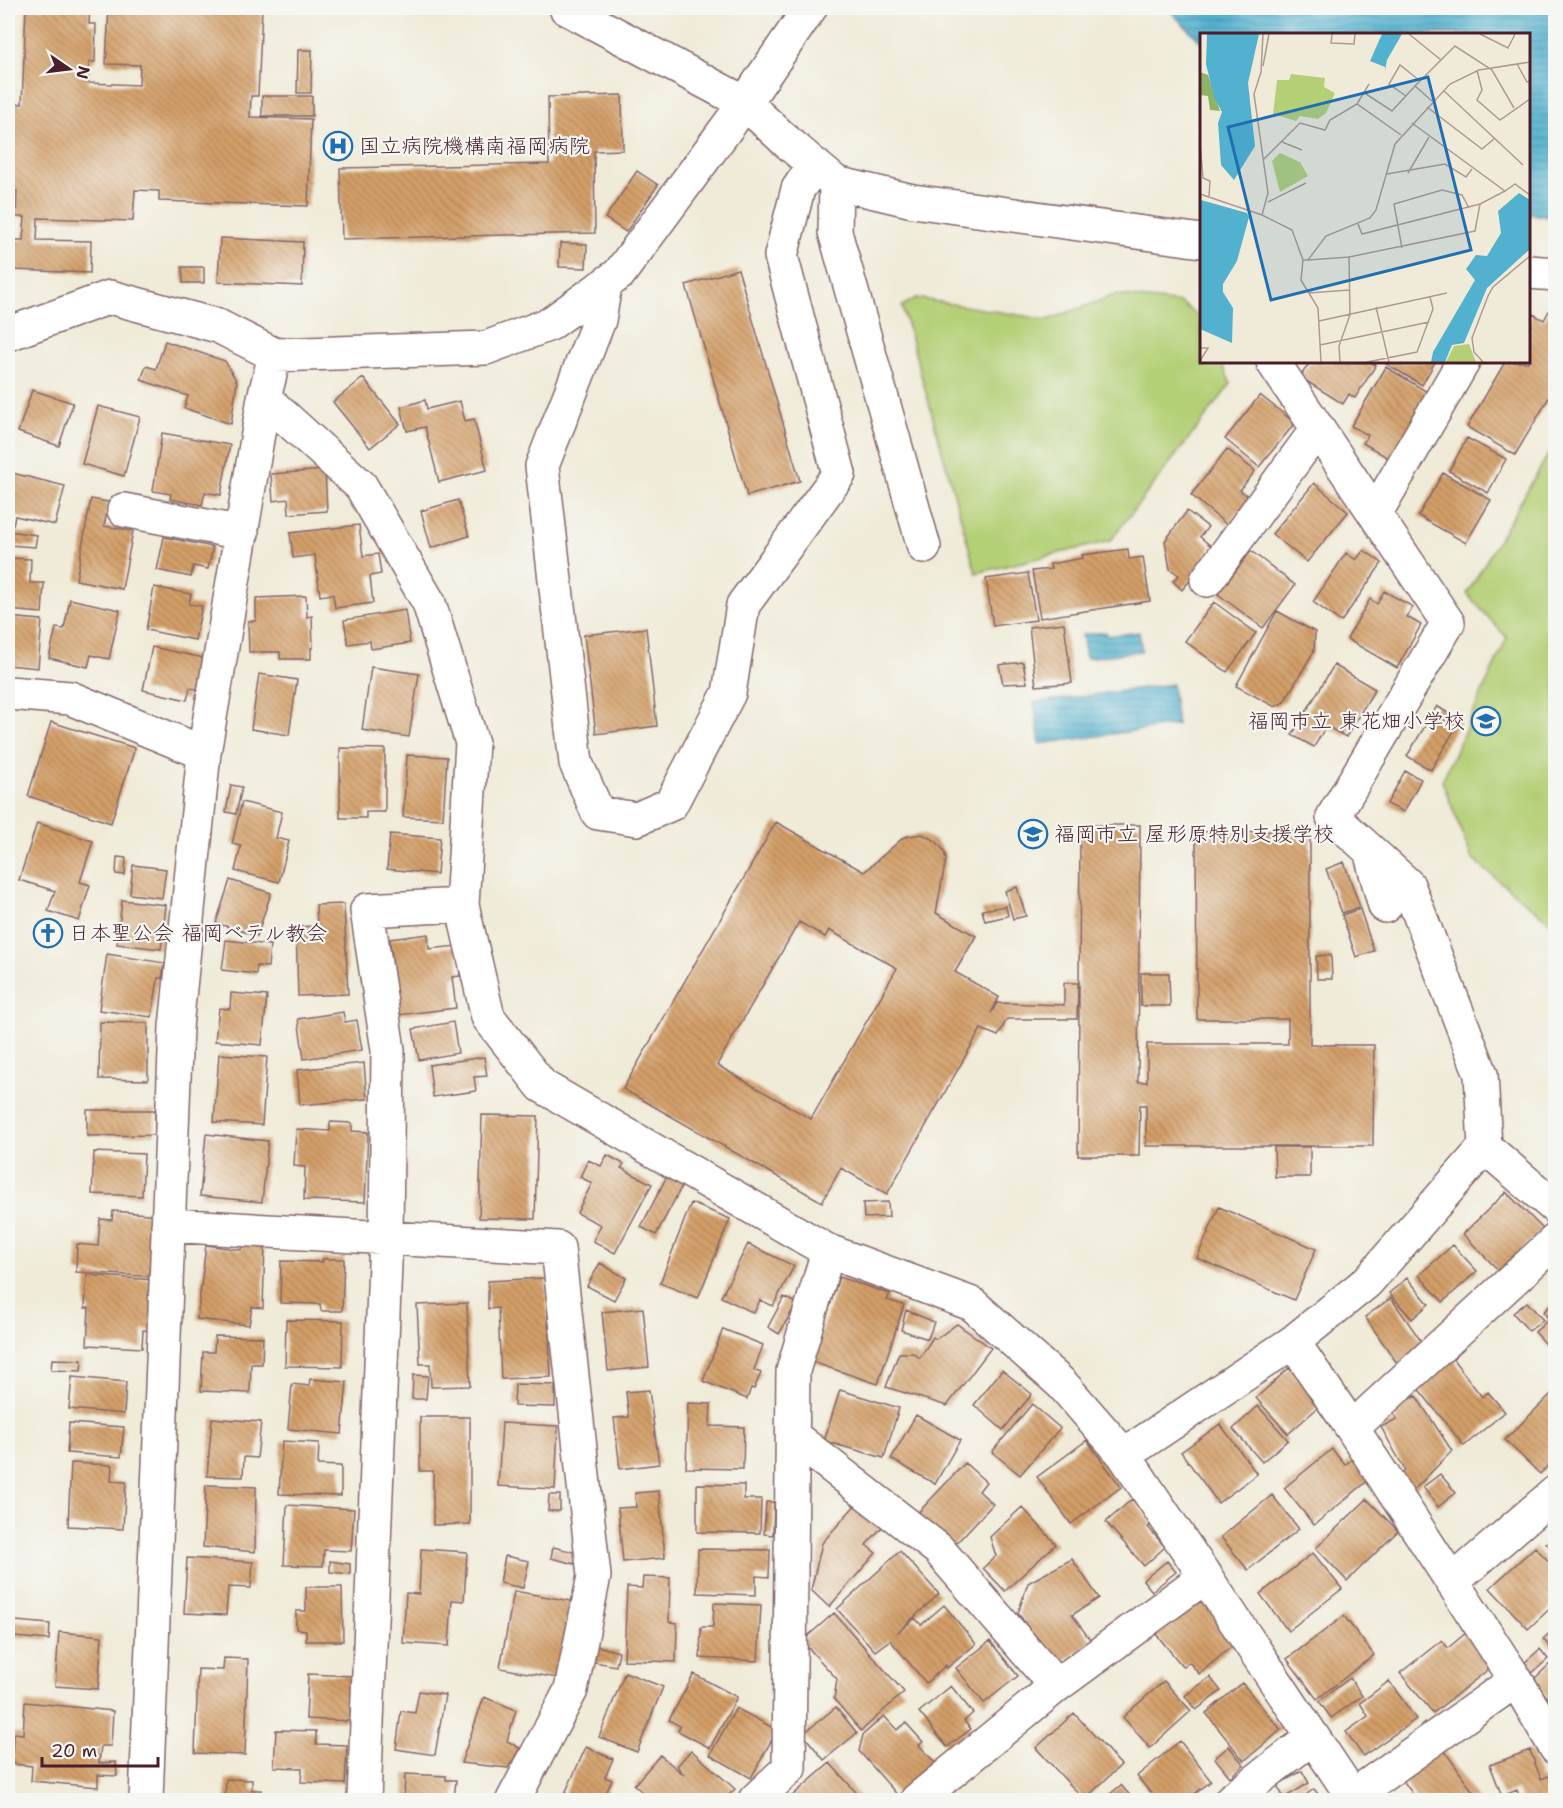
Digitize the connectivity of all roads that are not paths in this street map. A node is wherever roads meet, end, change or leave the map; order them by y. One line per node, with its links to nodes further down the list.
1 (567, 8): 3 (street)
2 (810, 8): 3 (street)
3 (745, 103): 4 (street); 8 (street)
4 (825, 174): 5 (street); 8 (street); 18 (street)
5 (1200, 241)
6 (1530, 272): 7 (street)
7 (1556, 274)
8 (605, 285): 10 (street)
9 (8, 334): 10 (street)
10 (275, 355): 13 (street)
11 (1274, 363): 14 (street)
12 (1462, 363): 16 (street)
13 (264, 398): 17 (street); 23 (street)
14 (1318, 428): 16 (street); 19 (street)
15 (123, 510): 17 (street)
16 (1375, 514): 22 (street)
17 (242, 533): 21 (street)
18 (924, 548)
19 (1207, 580)
20 (8, 693): 21 (street)
21 (204, 753): 27 (street)
22 (1370, 851): 24 (street); 25 (street)
23 (462, 905): 28 (street); 30 (street)
24 (1385, 906)
25 (1485, 1147): 26 (street); 31 (street)
26 (1556, 1208)
27 (168, 1225): 28 (street); 43 (street)
28 (386, 1238): 44 (street); 45 (street)
29 (1556, 1240): 32 (street)
30 (828, 1251): 33 (street); 34 (street)
31 (1293, 1342): 32 (street); 34 (street)
32 (1352, 1428): 37 (street)
33 (794, 1437): 39 (street); 46 (street)
34 (1124, 1455): 36 (street)
35 (1556, 1492): 37 (street)
36 (1206, 1576): 39 (street); 40 (street)
37 (1452, 1582): 38 (street)
38 (1516, 1680): 41 (street); 42 (street)
39 (1056, 1686): 47 (street)
40 (1313, 1737): 42 (street); 48 (street)
41 (1553, 1737)
42 (1354, 1798)
43 (146, 1800)
44 (364, 1800)
45 (513, 1800)
46 (755, 1800)
47 (917, 1800)
48 (1231, 1800)

